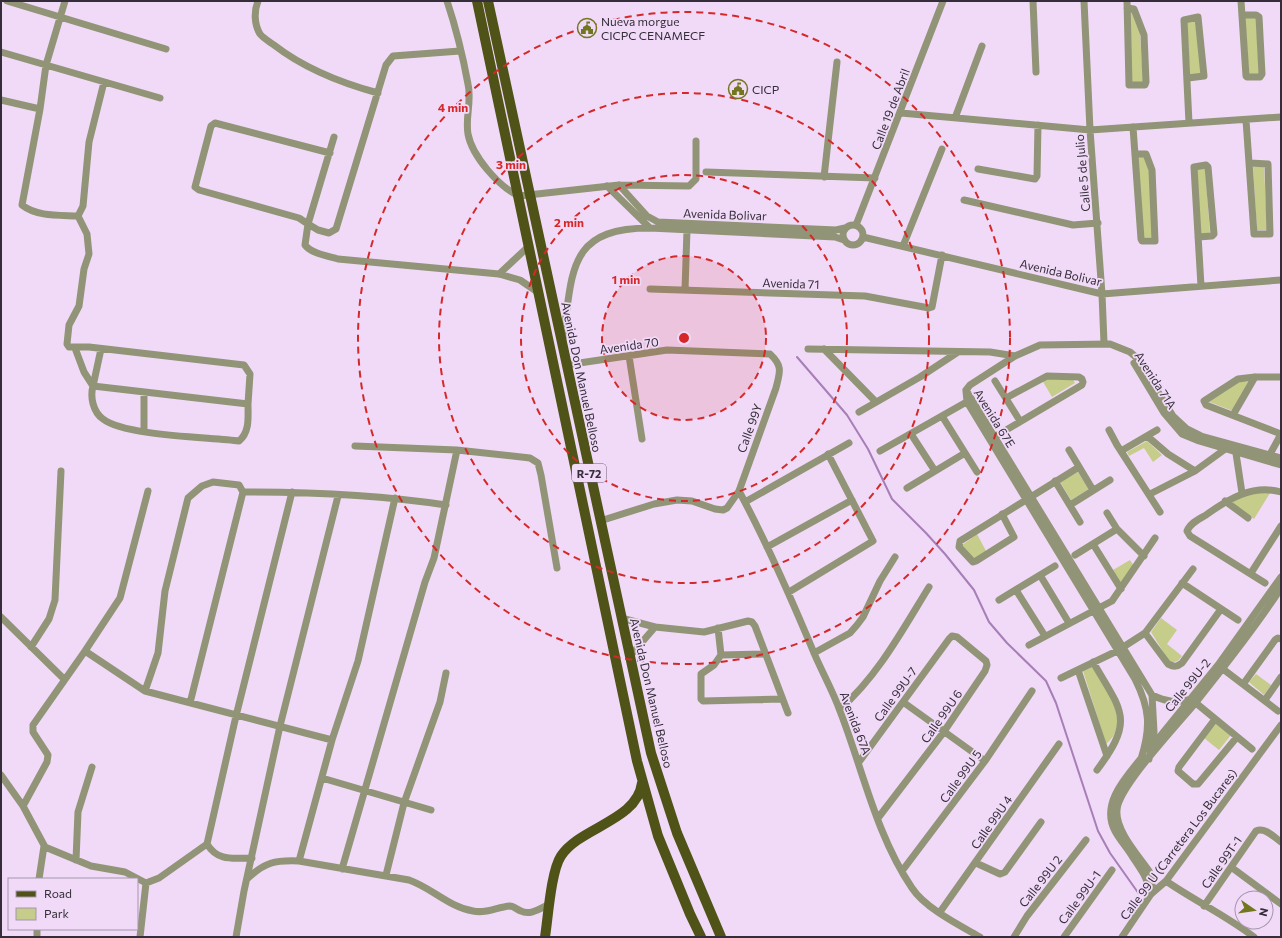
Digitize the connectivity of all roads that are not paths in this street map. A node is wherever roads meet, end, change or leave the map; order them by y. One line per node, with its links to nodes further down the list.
1 (7, 1): 13 (street)
2 (65, 1): 13 (street)
3 (258, 1): 23 (street)
4 (447, 1): 16 (street)
5 (477, 1): 47 (main road, Avenida Don Manuel Belloso / R-72)
6 (488, 1): 47 (main road, Avenida Don Manuel Belloso / R-72)
7 (943, 1): 27 (street, Calle 19 de Abril)
8 (1033, 1): 20 (street)
9 (1084, 1): 34 (street, Calle 5 de Julio)
10 (1241, 1): 12 (street)
11 (1127, 4): 11 (street)
12 (1242, 16): 12 (street)
13 (60, 18): 15 (street); 19 (street)
14 (982, 46): 29 (street)
15 (166, 49)
16 (460, 51): 23 (street); 47 (street)
17 (1, 52): 19 (street)
18 (837, 62): 43 (street)
19 (46, 65): 22 (street); 26 (street)
20 (1036, 72)
21 (1188, 78): 21 (street); 31 (street)
22 (104, 82): 24 (street); 49 (street)
23 (378, 93): 51 (street)
24 (160, 98)
25 (1, 100): 26 (street)
26 (40, 109): 49 (street)
27 (901, 113): 29 (street); 44 (street, Calle 19 de Abril)
28 (1281, 117): 30 (street)
29 (955, 118): 32 (street)
30 (1246, 120): 31 (street); 40 (street)
31 (1189, 123): 33 (street)
32 (1038, 125): 34 (street); 41 (street)
33 (1133, 127): 34 (street); 39 (street)
34 (1090, 130): 50 (street, Calle 5 de Julio)
35 (334, 137): 38 (street)
36 (696, 141): 45 (street)
37 (942, 149): 60 (street)
38 (330, 153): 51 (street); 51 (street)
39 (1136, 154): 39 (street)
40 (1250, 163): 40 (street)
41 (978, 169)
42 (706, 172): 43 (street)
43 (824, 177): 44 (street)
44 (875, 178): 52 (street, Calle 19 de Abril)
45 (619, 185): 46 (street); 54 (street, Avenida Bolivar)
46 (607, 186): 47 (street); 53 (street)
47 (524, 196): 59 (main road, Avenida Don Manuel Belloso / R-72); 70 (main road, Avenida Don Manuel Belloso / R-72)
48 (964, 200): 50 (street)
49 (78, 216): 71 (street)
50 (1098, 223): 68 (street, Calle 5 de Julio)
51 (308, 224): 62 (street)
52 (856, 225): 54 (street); 56 (street)
53 (650, 228): 55 (street); 70 (street)
54 (845, 228): 58 (street)
55 (687, 230): 58 (street); 66 (street)
56 (863, 237): 58 (street); 60 (street, Avenida Bolivar)
57 (1198, 238): 57 (street); 64 (street)
58 (844, 240)
59 (528, 246): 62 (street); 67 (main road, Avenida Don Manuel Belloso / R-72)
60 (904, 246): 61 (street, Avenida Bolivar)
61 (942, 255): 66 (street, Avenida 71); 68 (street, Avenida Bolivar)
62 (499, 274): 67 (street)
63 (1281, 280): 64 (street, Avenida Bolivar)
64 (1201, 286): 68 (street, Avenida Bolivar)
65 (650, 289): 66 (street, Avenida 71)
66 (684, 290)
67 (539, 294): 223 (main road, Avenida Don Manuel Belloso / R-72)
68 (1102, 294): 69 (street, Calle 5 de Julio)
69 (1104, 343): 77 (street, Avenida 71A); 104 (street, Avenida 71A)
70 (561, 346): 78 (main road, Avenida Don Manuel Belloso / R-72)
71 (75, 348): 72 (street); 83 (street)
72 (101, 349): 83 (street); 89 (street)
73 (808, 349): 74 (street)
74 (824, 349): 75 (street); 88 (street)
75 (958, 352): 77 (street); 88 (street)
76 (629, 356): 78 (street, Avenida 70); 79 (street, Avenida 70); 101 (street)
77 (1015, 356): 84 (street, Avenida 71A)
78 (566, 365): 142 (main road, Avenida Don Manuel Belloso / R-72)
79 (780, 372): 122 (street, Calle 99Y)
80 (1255, 377): 81 (street); 91 (street); 91 (street)
81 (1281, 377)
82 (995, 381): 86 (street)
83 (93, 386): 85 (street); 96 (street)
84 (966, 390): 87 (street, Avenida 67E)
85 (144, 392): 89 (street); 96 (street)
86 (1006, 398): 93 (street); 93 (street)
87 (969, 400): 92 (street); 100 (street, Avenida 67E)
88 (876, 402): 90 (street)
89 (248, 404): 96 (street)
90 (859, 412)
91 (1233, 415): 98 (street)
92 (942, 416): 97 (street); 109 (street)
93 (1020, 420): 100 (street)
94 (1109, 430): 108 (street)
95 (1157, 430): 99 (street)
96 (144, 431)
97 (911, 434): 107 (street); 116 (street)
98 (1281, 434): 111 (street)
99 (1147, 436): 108 (street); 117 (street)
100 (992, 438): 132 (street, Avenida 67E)
101 (642, 439)
102 (849, 443): 110 (street)
103 (355, 446): 105 (street)
104 (1232, 447): 111 (street, Avenida 71A); 117 (street); 128 (street)
105 (457, 450): 137 (street); 153 (street)
106 (1069, 450): 114 (street)
107 (880, 451)
108 (1121, 451): 129 (street)
109 (965, 453): 116 (street); 118 (street)
110 (828, 454): 133 (street); 135 (street)
111 (1268, 458): 112 (street, Avenida 71A); 113 (street, Avenida 71A)
112 (1281, 458)
113 (1281, 465)
114 (1079, 467): 120 (street); 123 (street)
115 (61, 471): 179 (street)
116 (935, 471): 121 (street)
117 (1195, 471): 129 (street)
118 (977, 472)
119 (1110, 480): 123 (street)
120 (1055, 481): 132 (street); 136 (street)
121 (907, 488)
122 (739, 490): 135 (street, Avenida 67A); 142 (street, Calle 99Y)
123 (1093, 490): 136 (street)
124 (148, 491): 181 (street)
125 (243, 492): 126 (street); 194 (street); 201 (street)
126 (292, 492): 130 (street); 205 (street)
127 (1281, 492): 128 (street)
128 (1242, 493): 134 (street)
129 (1150, 494): 138 (street)
130 (338, 496): 131 (street); 208 (street)
131 (395, 498): 137 (street); 211 (street)
132 (1029, 498): 140 (street); 166 (street, Avenida 67E)
133 (852, 500): 148 (street); 164 (street)
134 (1225, 501): 141 (street); 155 (street)
135 (745, 502): 148 (street, Avenida 67A)
136 (1070, 505): 143 (street)
137 (446, 506): 224 (street)
138 (1160, 512)
139 (1107, 513): 145 (street)
140 (1002, 514): 140 (street)
141 (1248, 518)
142 (600, 521): 169 (main road, Avenida Don Manuel Belloso / R-72)
143 (1080, 522)
144 (1281, 526): 155 (street)
145 (1117, 529): 147 (street); 150 (street)
146 (1156, 538): 150 (street)
147 (1093, 544): 149 (street); 162 (street)
148 (766, 546): 164 (street, Avenida 67A)
149 (1075, 554)
150 (1144, 556): 162 (street)
151 (895, 558): 182 (street)
152 (1055, 566): 156 (street)
153 (557, 568)
154 (1193, 569): 158 (street)
155 (1251, 574): 159 (street)
156 (1040, 575): 163 (street); 171 (street)
157 (1281, 577): 187 (street, Calle 99U-2)
158 (1182, 583): 167 (street); 174 (street)
159 (1265, 583)
160 (929, 587): 202 (street)
161 (1281, 588): 187 (street, Calle 99U-2)
162 (1121, 589): 166 (street)
163 (1016, 590): 165 (street); 175 (street)
164 (789, 592): 182 (street, Avenida 67A)
165 (999, 600)
166 (1096, 609): 171 (street); 180 (street, Avenida 67E)
167 (1221, 609): 170 (street); 174 (street)
168 (1, 617): 179 (street)
169 (621, 618): 172 (street); 185 (main road, Avenida Don Manuel Belloso / R-72)
170 (1238, 620)
171 (1069, 623): 175 (street)
172 (654, 627): 173 (street); 185 (street)
173 (718, 628): 183 (street); 184 (street)
174 (1145, 633): 180 (street)
175 (1045, 636): 178 (street)
176 (949, 639): 200 (street, Calle 99U-7); 209 (street, Calle 99U 6)
177 (1281, 639): 193 (street)
178 (1029, 645)
179 (32, 647): 192 (street)
180 (1120, 649): 186 (street); 196 (street, Avenida 67E); 216 (street, Avenida 67E)
181 (85, 651): 192 (street); 194 (street)
182 (814, 653): 202 (street, Avenida 67A)
183 (764, 654): 184 (street); 197 (street)
184 (721, 655): 197 (street)
185 (630, 656): 258 (main road, Avenida Don Manuel Belloso / R-72)
186 (1094, 662): 188 (street); 215 (street)
187 (1220, 667): 193 (street); 199 (street, Calle 99U-2)
188 (1078, 670): 191 (street); 215 (street)
189 (446, 673): 225 (street)
190 (1281, 677): 198 (street)
191 (1061, 678)
192 (64, 680): 226 (street)
193 (1244, 684): 198 (street)
194 (145, 691): 201 (street)
195 (1032, 691): 218 (street, Calle 99U 5)
196 (1152, 695): 199 (street); 213 (street, Avenida 67E)
197 (782, 699): 204 (street)
198 (1265, 700): 203 (street)
199 (1193, 701): 206 (street); 213 (street, Calle 99U-2); 216 (street, Calle 99U-2)
200 (903, 702): 209 (street); 217 (street, Calle 99U-7)
201 (190, 703): 205 (street)
202 (840, 709): 217 (street, Avenida 67A)
203 (1278, 711)
204 (788, 714)
205 (236, 716): 208 (street); 232 (street)
206 (1215, 719): 210 (street); 210 (street)
207 (1281, 725): 247 (street, Calle 99 U (Carretera Los Bucares))
208 (280, 726): 211 (street); 234 (street)
209 (943, 733): 218 (street); 228 (street, Calle 99U 6)
210 (1237, 737): 214 (street)
211 (332, 740): 222 (street)
212 (1059, 744): 237 (street, Calle 99U 4)
213 (1153, 745): 216 (street, Calle 99U-2)
214 (1252, 749)
215 (1107, 756): 220 (street)
216 (1145, 759): 249 (street, Calle 99U-2)
217 (859, 762): 228 (street, Avenida 67A)
218 (985, 762): 241 (street, Calle 99U 5)
219 (92, 767): 235 (street)
220 (1097, 770)
221 (1, 775): 226 (street)
222 (322, 778): 224 (street); 236 (street)
223 (642, 780): 250 (main road); 257 (main road, Avenida Don Manuel Belloso / R-72)
224 (364, 791): 225 (street); 239 (street)
225 (404, 803): 227 (street); 242 (street)
226 (23, 806): 233 (street)
227 (431, 810)
228 (878, 818): 241 (street, Avenida 67A)
229 (1040, 822): 237 (street)
230 (1086, 840): 260 (street, Calle 99U 2)
231 (1281, 842): 238 (street, Calle 99T-1)
232 (207, 844): 234 (street); 248 (street)
233 (44, 846): 235 (street); 243 (street)
234 (252, 858): 246 (street)
235 (76, 860): 244 (street)
236 (299, 861): 239 (street); 246 (street)
237 (976, 863): 253 (street, Calle 99U 4)
238 (1231, 867): 251 (street); 252 (street, Calle 99T-1)
239 (342, 869): 242 (street)
240 (1112, 870): 261 (street, Calle 99U-1)
241 (902, 871): 253 (street, Avenida 67A)
242 (386, 875): 250 (street)
243 (39, 878)
244 (136, 878)
245 (138, 879): 248 (street)
246 (247, 880): 255 (street)
247 (1166, 881): 249 (street, Calle 99 U (Carretera Los Bucares)); 252 (street)
248 (146, 883): 254 (street)
249 (1151, 894): 262 (street, Calle 99 U (Carretera Los Bucares))
250 (550, 904): 256 (main road)
251 (1281, 904)
252 (1204, 906): 263 (street)
253 (940, 912): 259 (street, Avenida 67A)
254 (140, 937)
255 (236, 937)
256 (545, 937)
257 (701, 937)
258 (721, 937)
259 (980, 937)
260 (1014, 937)
261 (1064, 937)
262 (1122, 937)
263 (1254, 937)

